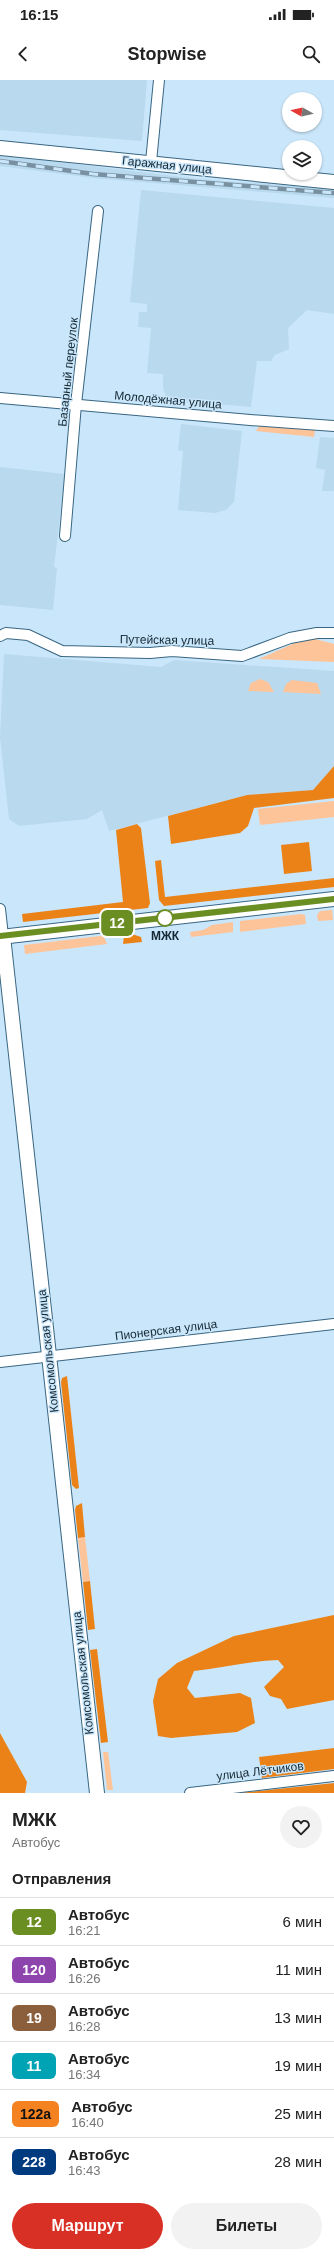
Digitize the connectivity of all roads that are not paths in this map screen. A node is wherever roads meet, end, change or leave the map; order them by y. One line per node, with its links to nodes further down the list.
1 (159, 80): 3 (street)
2 (0, 148): 3 (street, Гаражная улица)
3 (151, 162): 4 (street, Гаражная улица)
4 (334, 182)
5 (98, 211): 7 (street, Базарный переулок)
6 (0, 398): 7 (street, Молодёжная улица)
7 (76, 404): 8 (street, Молодёжная улица); 9 (street, Базарный переулок)
8 (334, 426)
9 (66, 536)
10 (334, 633): 11 (street, Путейская улица)
11 (0, 636)
12 (334, 899): 14 (street)
13 (0, 910): 14 (street, Комсомольская улица)
14 (2, 936): 16 (street, Комсомольская улица)
15 (334, 1324): 16 (street, Пионерская улица)
16 (49, 1357): 17 (street, Пионерская улица); 19 (street, Комсомольская улица)
17 (0, 1362)
18 (334, 1776): 20 (street, улица Лётчиков)
19 (97, 1793)
20 (190, 1793)

